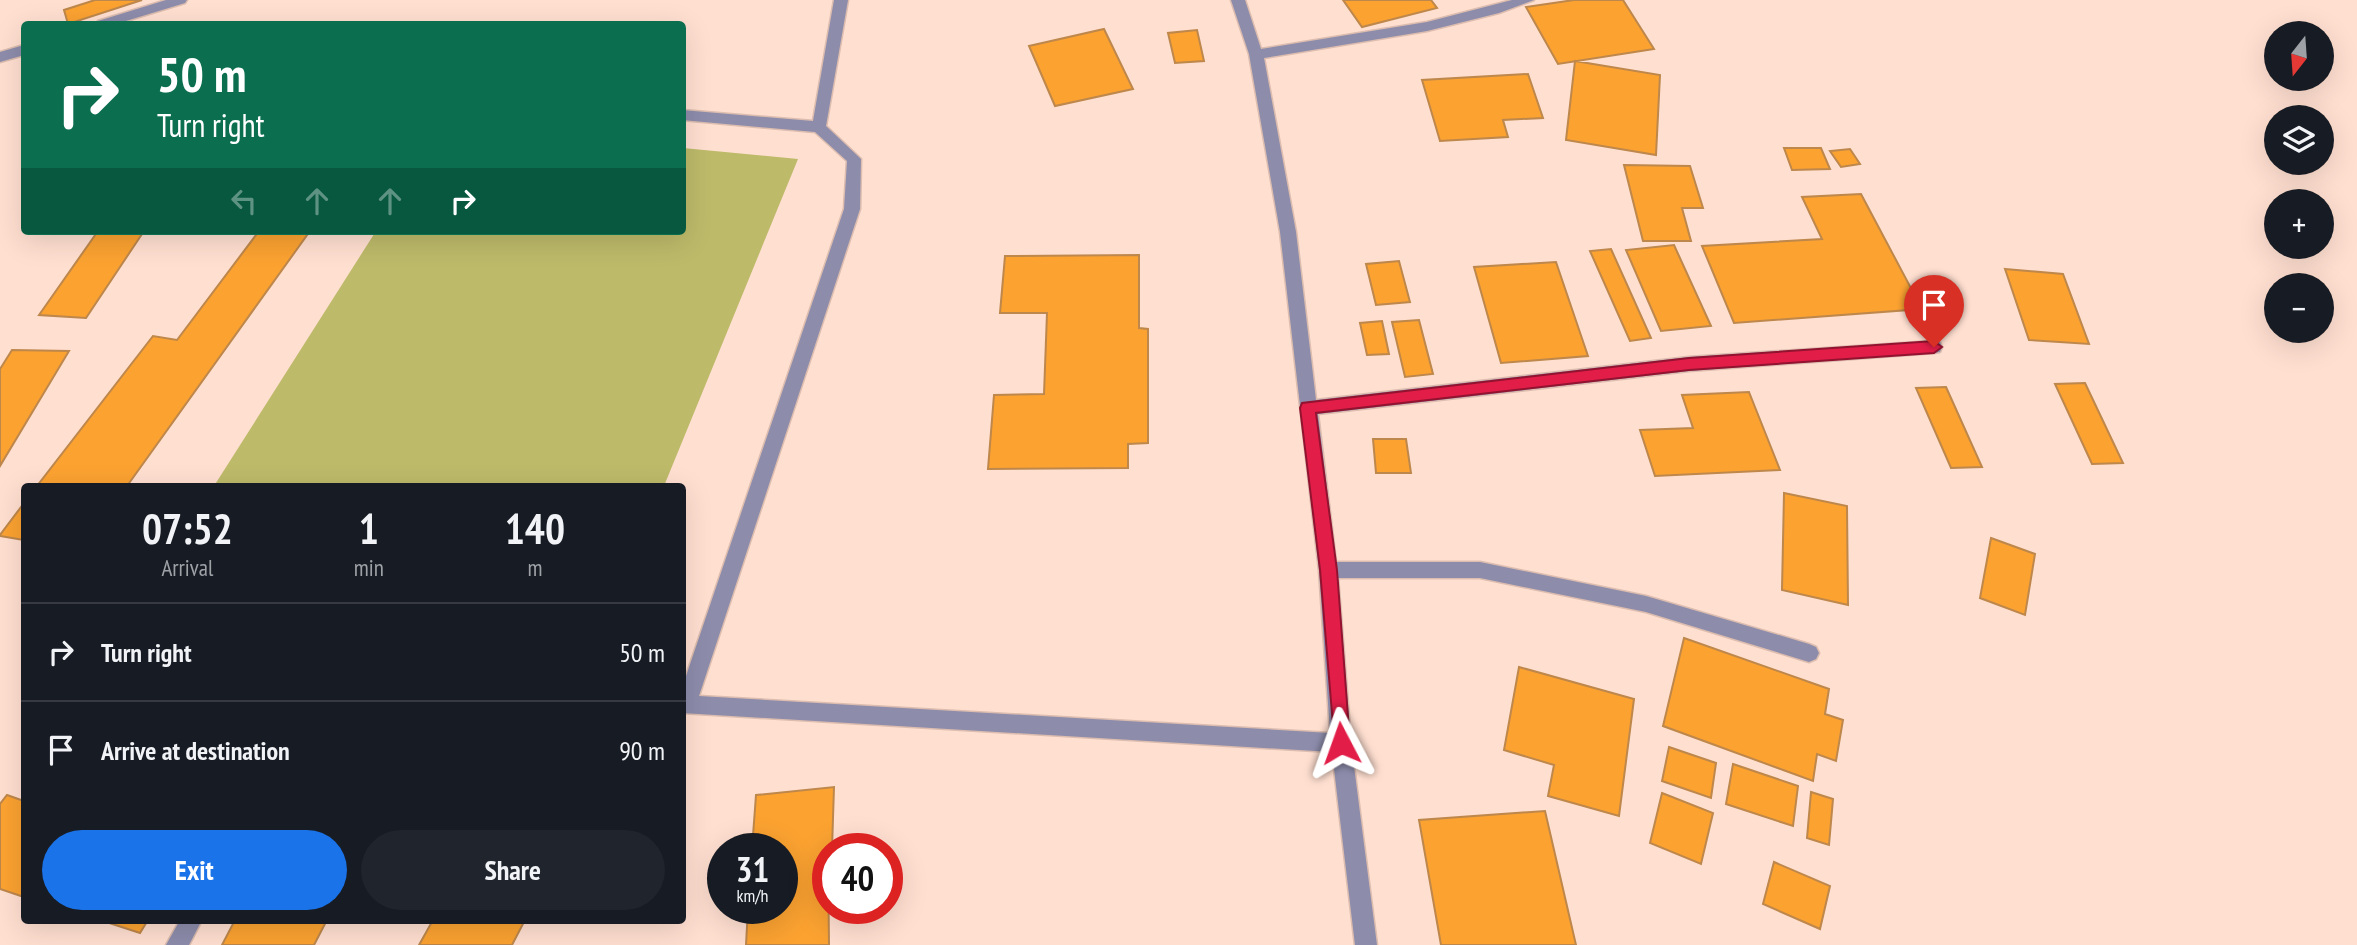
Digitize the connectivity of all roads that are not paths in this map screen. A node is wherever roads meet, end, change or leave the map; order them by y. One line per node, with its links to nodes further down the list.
1 (180, 0): 5 (street)
2 (841, 0): 10 (street)
3 (1238, 0): 7 (street)
4 (1527, 0): 7 (street)
5 (113, 21)
6 (21, 51): 8 (street)
7 (1256, 54): 12 (street)
8 (0, 57)
9 (686, 115): 10 (street)
10 (819, 127): 15 (street)
11 (1934, 347): 12 (street)
12 (1307, 408): 13 (street)
13 (1328, 570): 14 (street); 17 (street)
14 (1809, 653)
15 (686, 701)
16 (686, 704): 17 (street)
17 (1341, 743): 20 (street)
18 (190, 924): 19 (street)
19 (177, 945)
20 (1366, 945)

